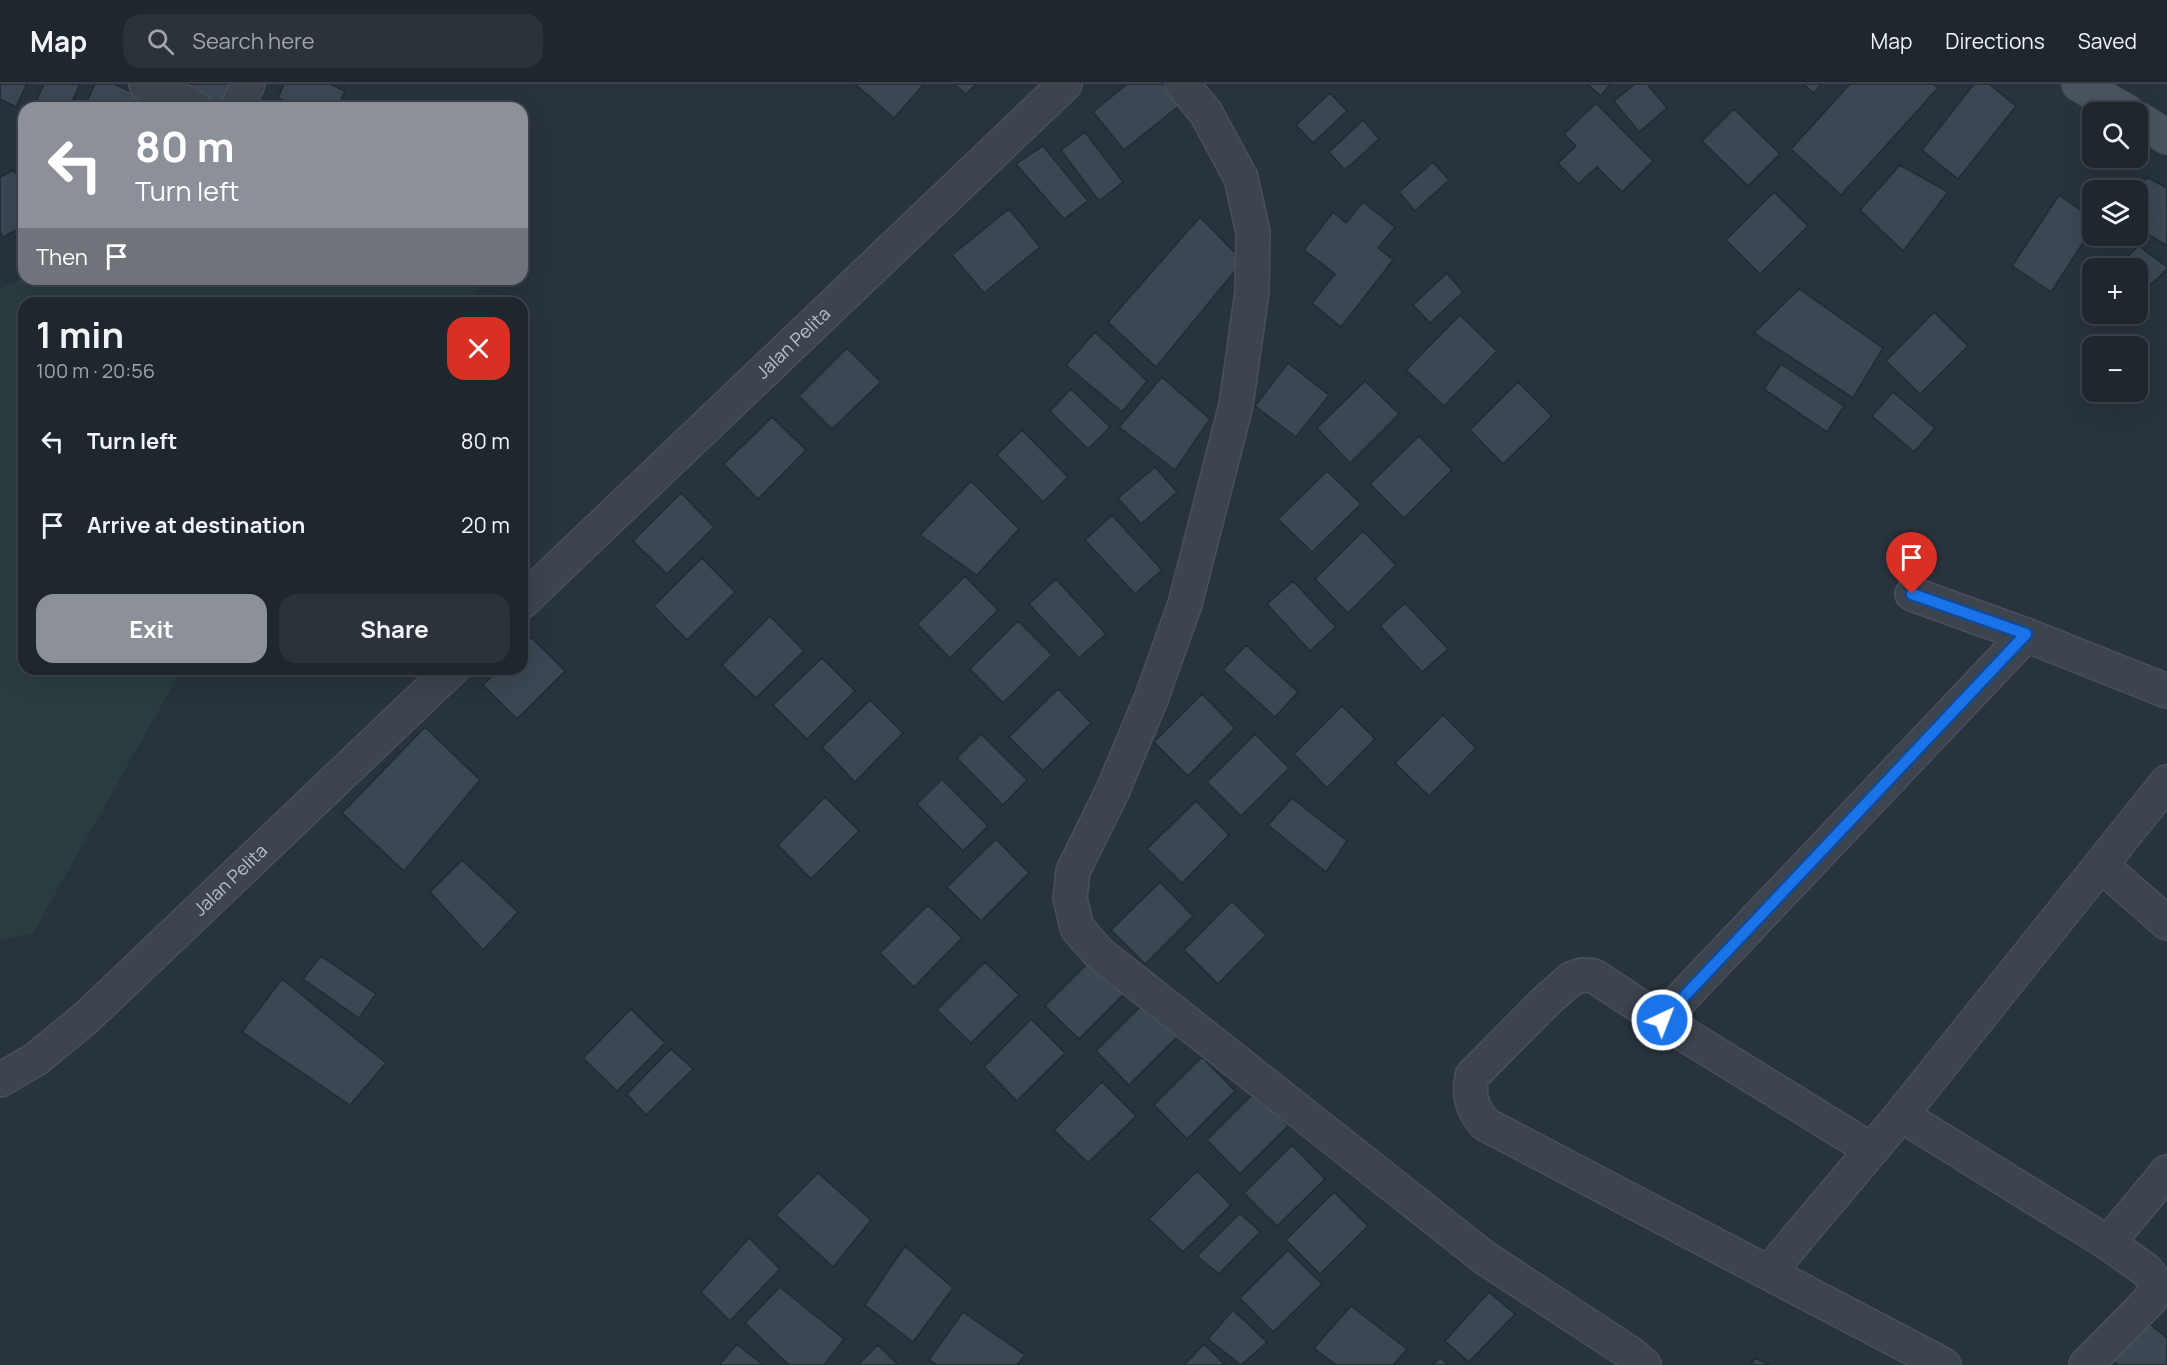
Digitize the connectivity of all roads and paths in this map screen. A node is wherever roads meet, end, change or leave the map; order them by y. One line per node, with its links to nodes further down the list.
1 (146, 84): 6 (street)
2 (248, 84): 7 (street)
3 (1065, 84): 12 (street, Jalan Pelita)
4 (1182, 84): 26 (street)
5 (2079, 84): 8 (street)
6 (184, 102)
7 (240, 102)
8 (2110, 102)
9 (2148, 125): 10 (street)
10 (2167, 137)
11 (1912, 594): 13 (street)
12 (528, 596)
13 (2026, 634): 15 (street); 19 (street)
14 (446, 675): 20 (street, Jalan Pelita)
15 (2167, 691)
16 (2167, 782): 17 (street)
17 (2101, 865): 18 (street); 21 (street)
18 (2167, 922)
19 (1662, 1020): 22 (street); 25 (street)
20 (0, 1080)
21 (1901, 1114): 22 (street); 24 (street)
22 (1870, 1149): 25 (street)
23 (2167, 1172): 24 (street)
24 (2108, 1243): 28 (street)
25 (1769, 1272): 27 (street)
26 (1644, 1365)
27 (1944, 1365)
28 (2086, 1365)

